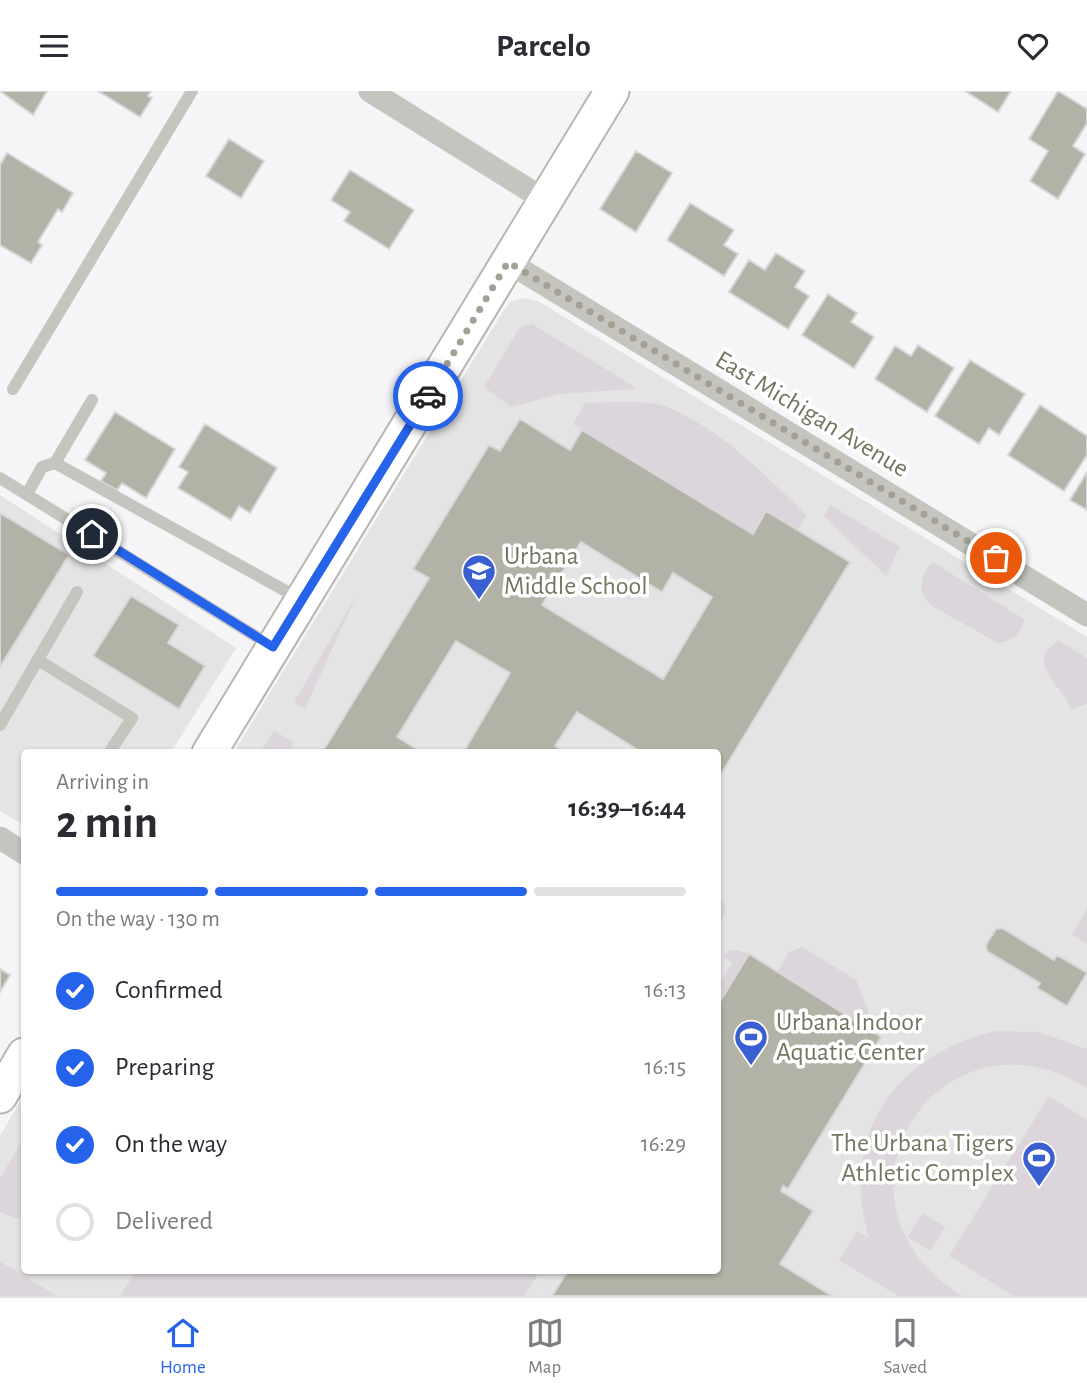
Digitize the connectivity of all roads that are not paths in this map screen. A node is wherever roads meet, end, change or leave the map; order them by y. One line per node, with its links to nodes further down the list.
1 (192, 91): 6 (lane)
2 (370, 91): 4 (street)
3 (612, 91): 4 (main road)
4 (545, 200): 5 (main road)
5 (508, 262): 12 (main road); 13 (street, East Michigan Avenue)
6 (13, 389)
7 (92, 400): 8 (lane)
8 (55, 463): 10 (lane); 12 (lane)
9 (0, 478): 10 (lane)
10 (27, 494): 14 (lane)
11 (77, 592): 15 (lane)
12 (302, 601): 14 (main road)
13 (1087, 615)
14 (273, 647): 18 (main road)
15 (38, 660): 16 (lane); 17 (lane)
16 (0, 725)
17 (112, 749)
18 (211, 749)
19 (0, 838): 20 (street)
20 (21, 851)
21 (21, 1060): 22 (main road)
22 (0, 1096)

